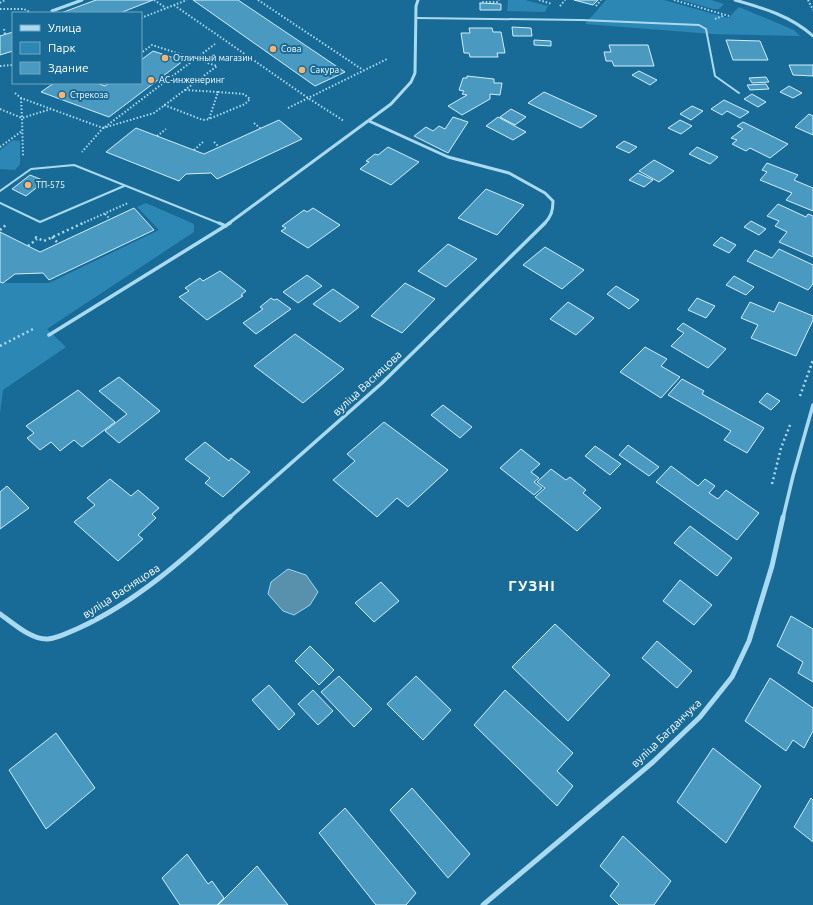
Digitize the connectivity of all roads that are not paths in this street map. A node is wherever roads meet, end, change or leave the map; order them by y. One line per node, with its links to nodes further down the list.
1 (82, 0): 4 (street)
2 (418, 0): 5 (street)
3 (735, 0): 6 (street)
4 (52, 11)
5 (416, 18): 7 (lane); 8 (street)
6 (813, 36)
7 (739, 93)
8 (369, 121): 12 (street); 15 (street, вуліца Васняцова)
9 (124, 186): 10 (lane); 11 (lane); 12 (lane)
10 (0, 191)
11 (0, 203)
12 (226, 226): 13 (street)
13 (49, 335)
14 (813, 405): 16 (street, вуліца Багданчука)
15 (0, 614)
16 (483, 905)

